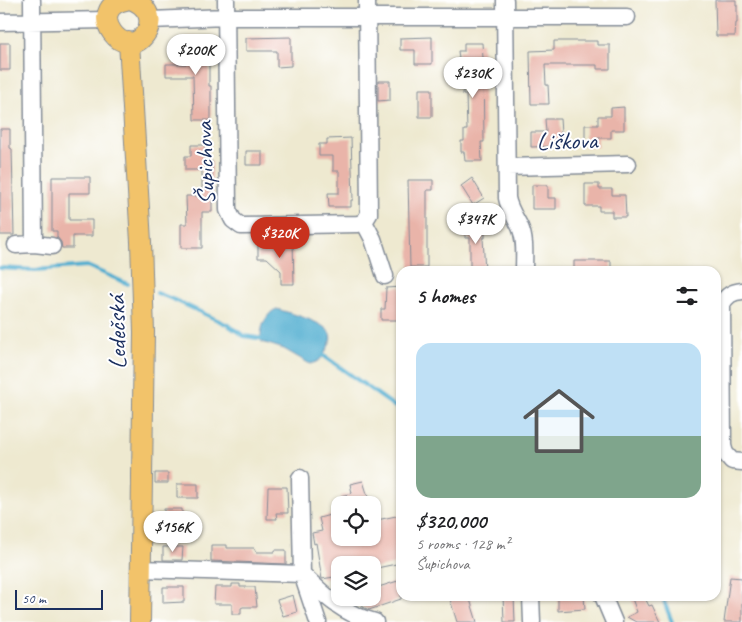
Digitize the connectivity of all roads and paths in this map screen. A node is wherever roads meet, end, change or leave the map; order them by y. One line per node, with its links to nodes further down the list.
1 (32, 0): 14 (street)
2 (126, 0): 11 (main road)
3 (133, 0): 12 (main road)
4 (226, 0): 7 (street, Šupichova)
5 (367, 0): 10 (street)
6 (505, 0): 8 (street)
7 (226, 17): 10 (street); 12 (street); 18 (street, Šupichova)
8 (505, 17): 9 (street); 10 (street); 17 (street)
9 (627, 17)
10 (367, 18): 18 (street)
11 (107, 20): 14 (street); 15 (main road)
12 (150, 20): 15 (main road)
13 (0, 22): 14 (street)
14 (32, 22): 20 (street)
15 (129, 42): 27 (main road, Ledečská)
16 (628, 164): 17 (street, Liškova)
17 (506, 167): 22 (street)
18 (364, 222): 23 (street)
19 (16, 244): 20 (street)
20 (34, 244): 21 (street)
21 (52, 246)
22 (524, 266)
23 (385, 276)
24 (742, 291): 25 (street)
25 (742, 462)
26 (300, 478): 28 (street)
27 (140, 569): 28 (street); 31 (main road, Ledečská)
28 (302, 574): 32 (street); 33 (street)
29 (531, 601): 34 (street)
30 (605, 601): 35 (street)
31 (140, 622)
32 (318, 622)
33 (375, 622)
34 (532, 622)
35 (614, 622)

